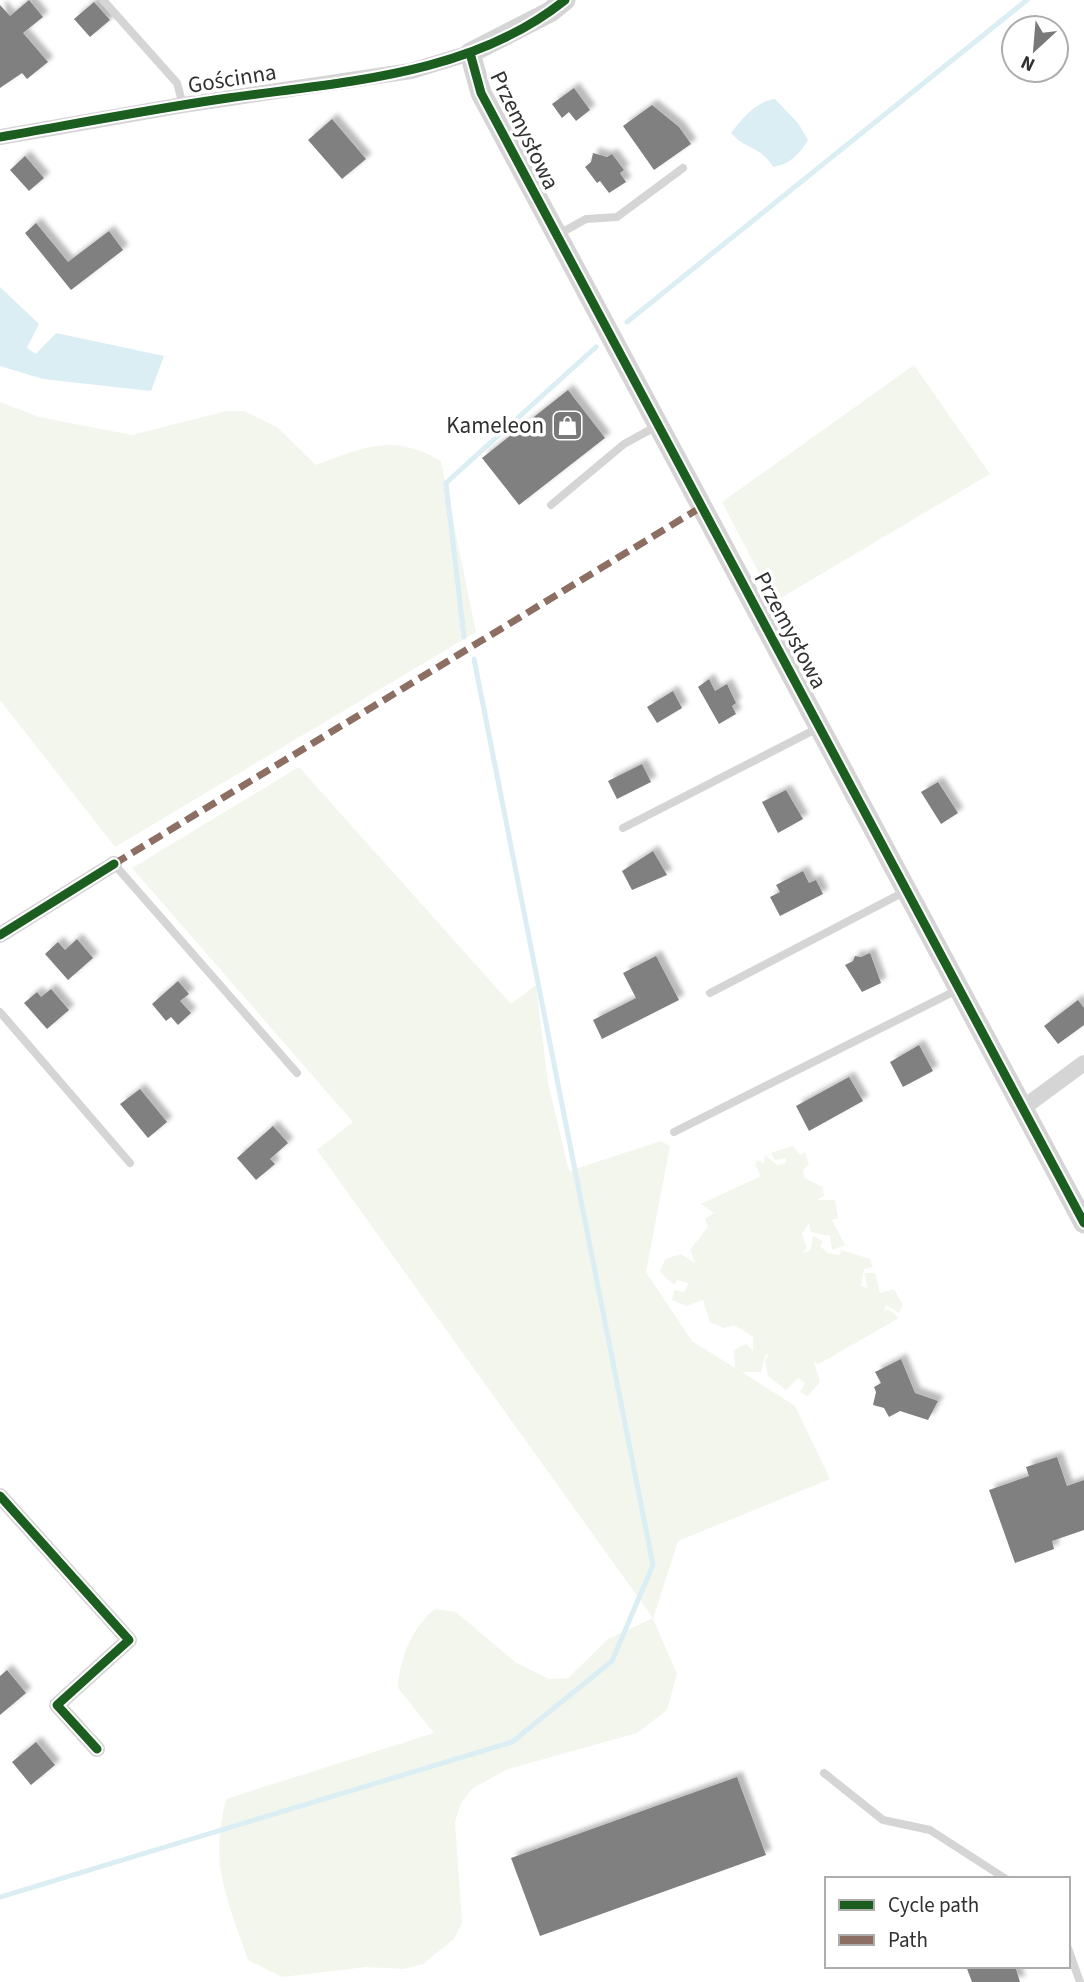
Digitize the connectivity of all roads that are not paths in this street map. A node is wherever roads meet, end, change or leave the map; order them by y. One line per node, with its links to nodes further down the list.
1 (103, 0): 4 (lane)
2 (565, 0): 3 (street)
3 (470, 53): 4 (street, Gościnna); 7 (street, Przemysłowa)
4 (183, 105): 5 (street, Gościnna)
5 (0, 137)
6 (683, 168): 7 (lane)
7 (558, 235): 8 (street, Przemysłowa)
8 (660, 425): 9 (lane); 10 (street, Przemysłowa)
9 (551, 505)
10 (820, 727): 11 (lane); 13 (street, Przemysłowa)
11 (623, 828)
12 (114, 864): 14 (street); 19 (lane)
13 (907, 891): 15 (street, Przemysłowa); 16 (lane)
14 (0, 935)
15 (959, 988): 20 (street, Przemysłowa); 21 (lane)
16 (710, 993)
17 (0, 1012): 22 (lane)
18 (1084, 1063): 20 (street)
19 (297, 1073)
20 (1023, 1108): 23 (street, Przemysłowa)
21 (674, 1132)
22 (130, 1163)
23 (1084, 1223)
24 (0, 1496): 25 (street)
25 (97, 1749)
26 (824, 1773): 27 (lane)
27 (1003, 1877)
28 (1070, 1954): 29 (lane)
29 (1080, 1982)

